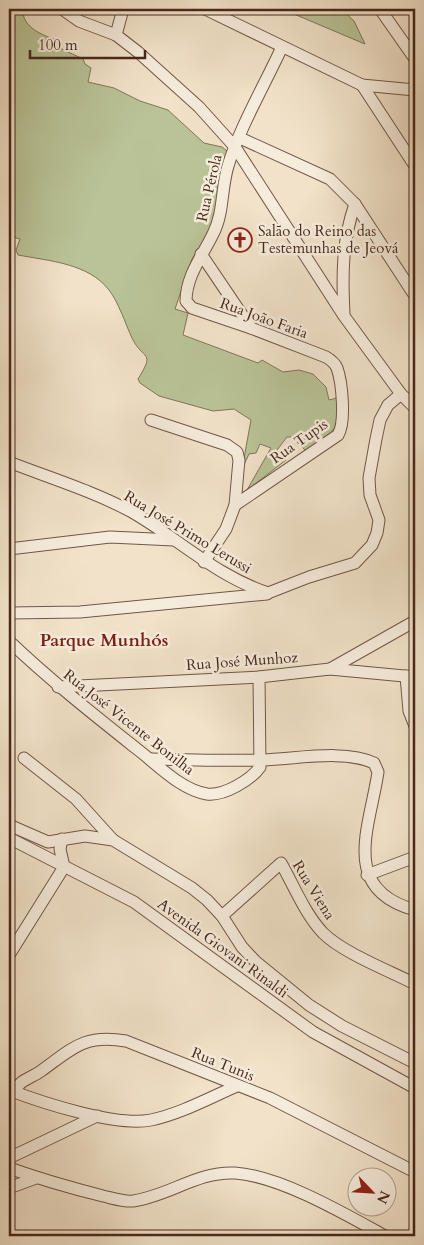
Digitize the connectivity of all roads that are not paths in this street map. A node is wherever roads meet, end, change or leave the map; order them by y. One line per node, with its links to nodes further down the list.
1 (62, 9): 5 (street)
2 (123, 9): 5 (street)
3 (205, 9): 6 (street)
4 (380, 9): 7 (street)
5 (116, 35): 10 (street)
6 (282, 47): 8 (street); 10 (street, Rua Pérola)
7 (415, 59)
8 (362, 85): 9 (street); 11 (street)
9 (415, 90)
10 (237, 142): 12 (street); 13 (street, Rua Pérola); 16 (street)
11 (415, 166)
12 (355, 204): 14 (street); 16 (street)
13 (201, 254): 15 (street, Rua Pérola); 17 (street)
14 (415, 296)
15 (192, 308): 17 (street, Rua João Faria)
16 (344, 316): 19 (street)
17 (252, 328): 18 (street, Rua João Faria)
18 (326, 357): 23 (street, Rua Tupis)
19 (402, 394): 20 (street); 27 (street)
20 (415, 408)
21 (151, 420): 23 (street)
22 (9, 462): 24 (street, Rua José Primo Lerussi)
23 (236, 505): 26 (street)
24 (174, 540): 25 (street); 26 (street, Rua José Primo Lerussi)
25 (9, 549)
26 (204, 562): 27 (street, Rua José Primo Lerussi)
27 (268, 593): 28 (street)
28 (9, 613)
29 (415, 621): 31 (street, Rua José Munhoz)
30 (9, 641): 34 (street, Rua José Vicente Bonilha)
31 (330, 669): 32 (street); 33 (street, Rua José Munhoz)
32 (411, 676): 35 (street)
33 (259, 678): 34 (street, Rua José Munhoz); 38 (street)
34 (58, 687): 37 (street, Rua José Vicente Bonilha)
35 (415, 726)
36 (24, 758): 42 (street)
37 (151, 760): 38 (street); 38 (street, Rua José Vicente Bonilha)
38 (262, 760): 45 (street)
39 (9, 825): 41 (street, Avenida Giovani Rinaldi)
40 (9, 838): 44 (street, Avenida Giovani Rinaldi)
41 (62, 838): 42 (street, Avenida Giovani Rinaldi); 44 (street)
42 (113, 840): 47 (street, Avenida Giovani Rinaldi)
43 (415, 857): 45 (street)
44 (64, 867): 48 (street); 53 (street, Avenida Giovani Rinaldi)
45 (367, 875): 46 (street)
46 (415, 910)
47 (222, 916): 49 (street, Rua Viena); 50 (street, Avenida Giovani Rinaldi)
48 (9, 955)
49 (415, 984)
50 (413, 1060)
51 (12, 1086): 52 (street, Rua Tunis); 54 (street)
52 (237, 1086): 54 (street); 57 (street, Rua Tunis)
53 (415, 1088)
54 (98, 1116): 55 (street)
55 (9, 1158)
56 (9, 1168): 58 (street)
57 (415, 1172)
58 (36, 1178): 59 (street); 60 (street)
59 (9, 1188)
60 (378, 1234)

